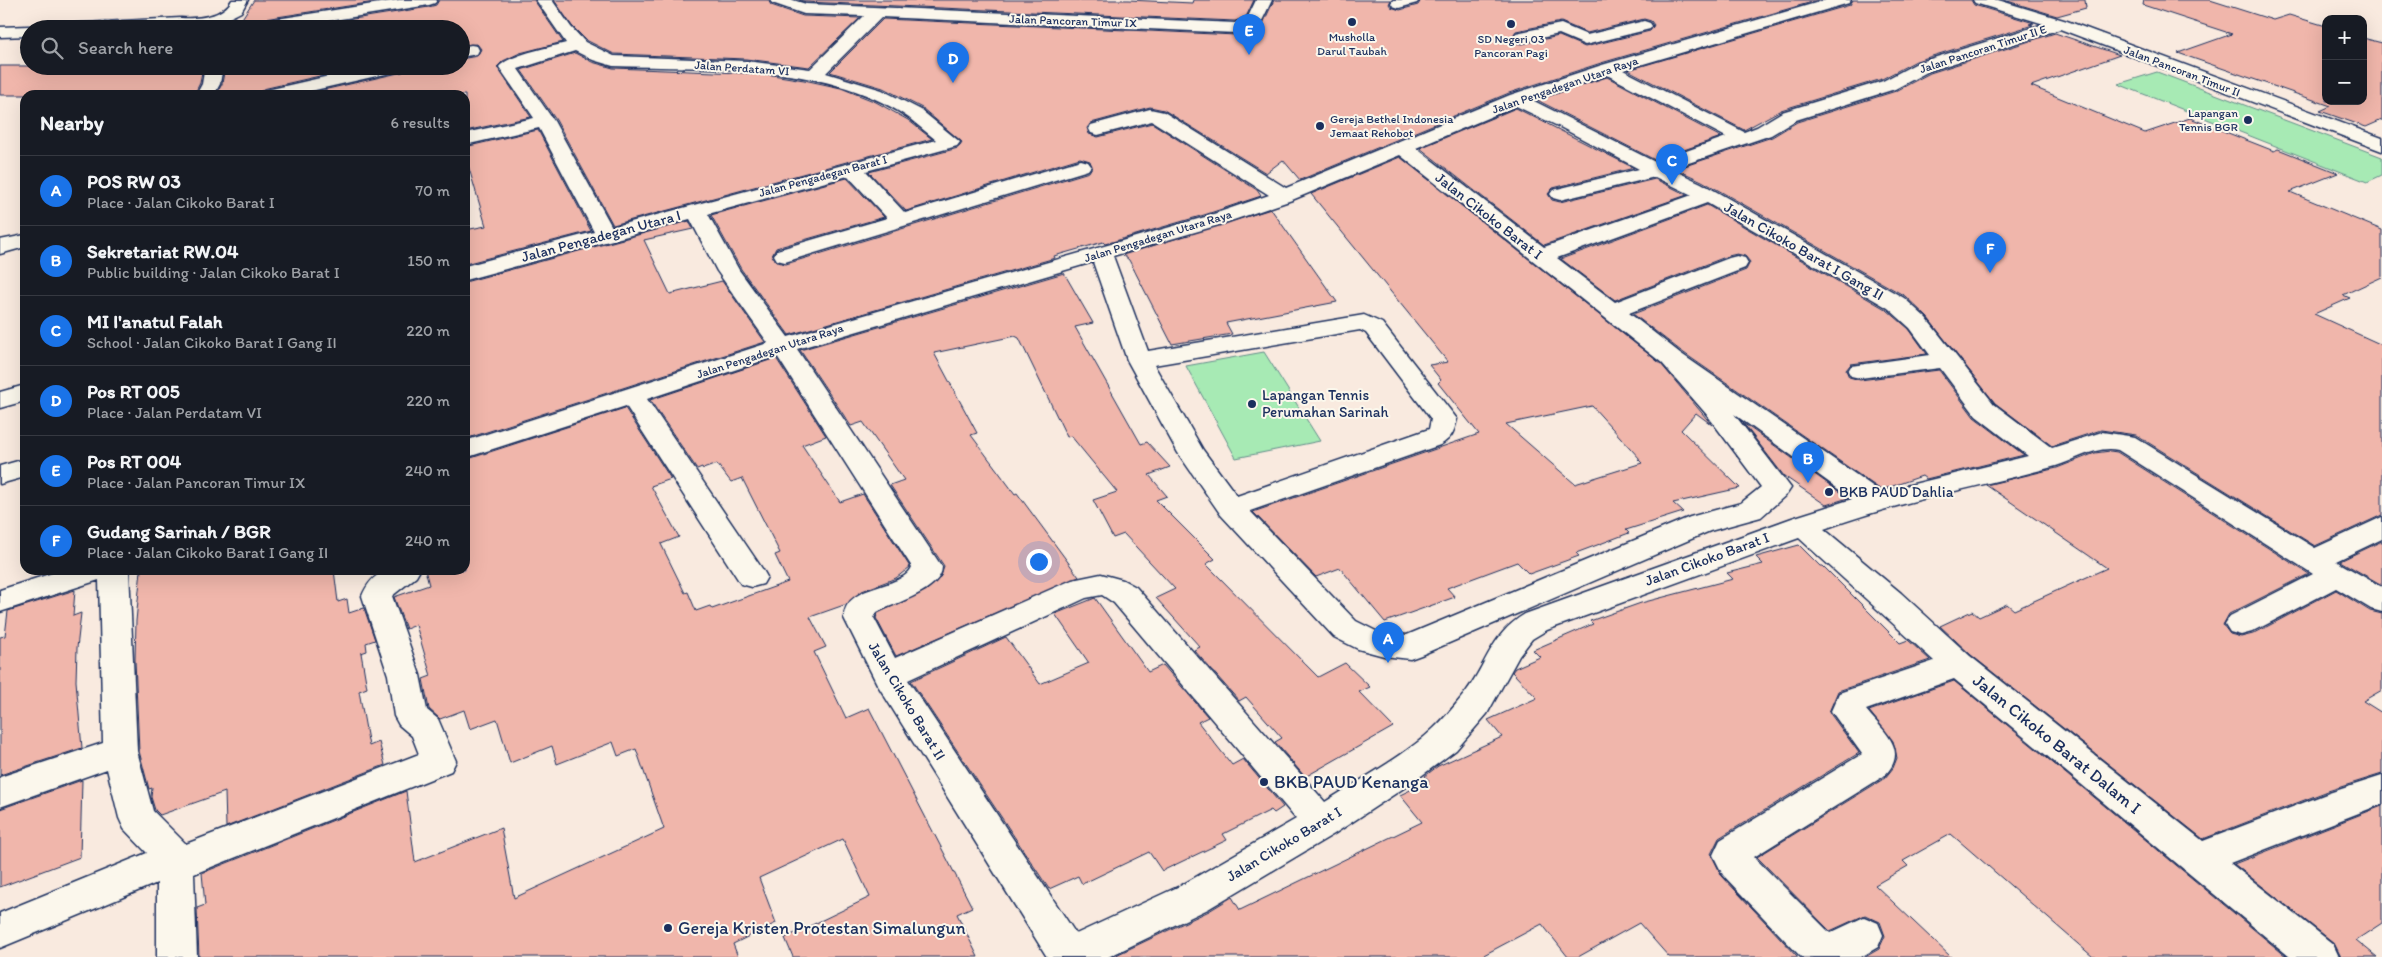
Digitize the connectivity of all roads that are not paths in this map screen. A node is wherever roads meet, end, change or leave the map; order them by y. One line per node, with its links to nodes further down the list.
1 (240, 0): 10 (street)
2 (429, 0): 11 (street)
3 (544, 0): 17 (street, Jalan Perdatam VI)
4 (778, 0): 8 (street, Jalan Pancoran Timur IX)
5 (1264, 0): 8 (street, Jalan Pancoran Timur IX)
6 (1843, 0): 18 (street, Jalan Pengadegan Utara Raya)
7 (1981, 0): 12 (street, Jalan Pancoran Timur II)
8 (877, 13): 22 (street)
9 (1617, 14): 13 (street)
10 (212, 20)
11 (304, 20)
12 (2061, 24): 29 (street, Jalan Pancoran Timur II E); 31 (street, Jalan Pancoran Timur II)
13 (1644, 26): 16 (street); 18 (street)
14 (20, 31): 15 (street)
15 (0, 32)
16 (1522, 37)
17 (576, 45): 22 (street, Jalan Perdatam VI); 26 (street)
18 (1687, 45): 19 (street, Jalan Pengadegan Utara Raya)
19 (1608, 69): 25 (street, Jalan Pengadegan Utara Raya); 29 (street)
20 (212, 75): 23 (street)
21 (357, 75): 24 (street)
22 (814, 75): 30 (street, Jalan Perdatam VI)
23 (208, 90)
24 (291, 90)
25 (1516, 99): 32 (street, Jalan Pengadegan Utara Raya); 35 (street, Jalan Cikoko Barat I Gang II)
26 (545, 120): 28 (street); 41 (street)
27 (1098, 129): 37 (street)
28 (470, 138)
29 (1742, 138): 35 (street, Jalan Pancoran Timur II E)
30 (950, 142): 34 (street, Jalan Pengadegan Barat I)
31 (2382, 145)
32 (1403, 147): 37 (street, Jalan Pengadegan Utara Raya); 46 (street, Jalan Cikoko Barat I)
33 (1081, 166): 40 (street)
34 (852, 168): 39 (street, Jalan Pengadegan Barat I); 40 (street)
35 (1655, 170): 36 (street, Jalan Pancoran Timur II E); 38 (street, Jalan Cikoko Barat I Gang II)
36 (1560, 194)
37 (1285, 196): 44 (street, Jalan Pengadegan Utara Raya)
38 (1708, 196): 46 (street); 53 (street, Jalan Cikoko Barat I Gang II)
39 (696, 210): 41 (street, Jalan Pengadegan Utara I); 50 (street, Jalan Pengadegan Utara I)
40 (902, 221): 45 (street)
41 (606, 235): 48 (street, Jalan Pengadegan Utara I)
42 (20, 242): 43 (street)
43 (0, 247)
44 (1101, 254): 50 (street, Jalan Pengadegan Utara Raya); 52 (street)
45 (785, 255)
46 (1540, 256): 49 (street, Jalan Cikoko Barat I)
47 (1737, 263): 49 (street)
48 (470, 272)
49 (1611, 312): 51 (street, Jalan Cikoko Barat I)
50 (783, 346): 56 (street, Jalan Pengadegan Utara Raya); 75 (street, Jalan Cikoko Barat II)
51 (1671, 358): 62 (street, Jalan Cikoko Barat I); 63 (street)
52 (1139, 360): 63 (street); 63 (street)
53 (1947, 360): 54 (street); 59 (street, Jalan Cikoko Barat I Gang II)
54 (1860, 371)
55 (20, 394): 57 (street)
56 (632, 396): 58 (street, Jalan Pengadegan Utara Raya); 70 (street)
57 (0, 400)
58 (470, 448)
59 (2049, 459): 62 (street); 66 (street)
60 (20, 469): 61 (street)
61 (0, 475)
62 (1876, 502): 64 (street, Jalan Cikoko Barat I)
63 (1231, 508)
64 (1802, 525): 74 (street, Jalan Cikoko Barat Dalam I); 79 (street, Jalan Cikoko Barat I)
65 (2382, 527): 66 (street)
66 (2325, 567): 72 (street); 73 (street)
67 (81, 575): 71 (street)
68 (114, 575): 76 (street)
69 (398, 575): 81 (street)
70 (752, 577)
71 (0, 601)
72 (2382, 601)
73 (2241, 624)
74 (1959, 665): 80 (street, Jalan Cikoko Barat Dalam I); 85 (street)
75 (888, 675): 79 (street); 84 (street, Jalan Cikoko Barat II)
76 (120, 751): 78 (street); 81 (street)
77 (2382, 790): 80 (street)
78 (0, 792)
79 (1321, 823): 84 (street, Jalan Cikoko Barat I)
80 (2199, 858): 87 (street, Jalan Cikoko Barat Dalam I)
81 (176, 861): 82 (street); 86 (street)
82 (0, 931)
83 (1864, 935): 85 (street)
84 (1068, 956)
85 (1825, 956)
86 (177, 957)
87 (2319, 957)

